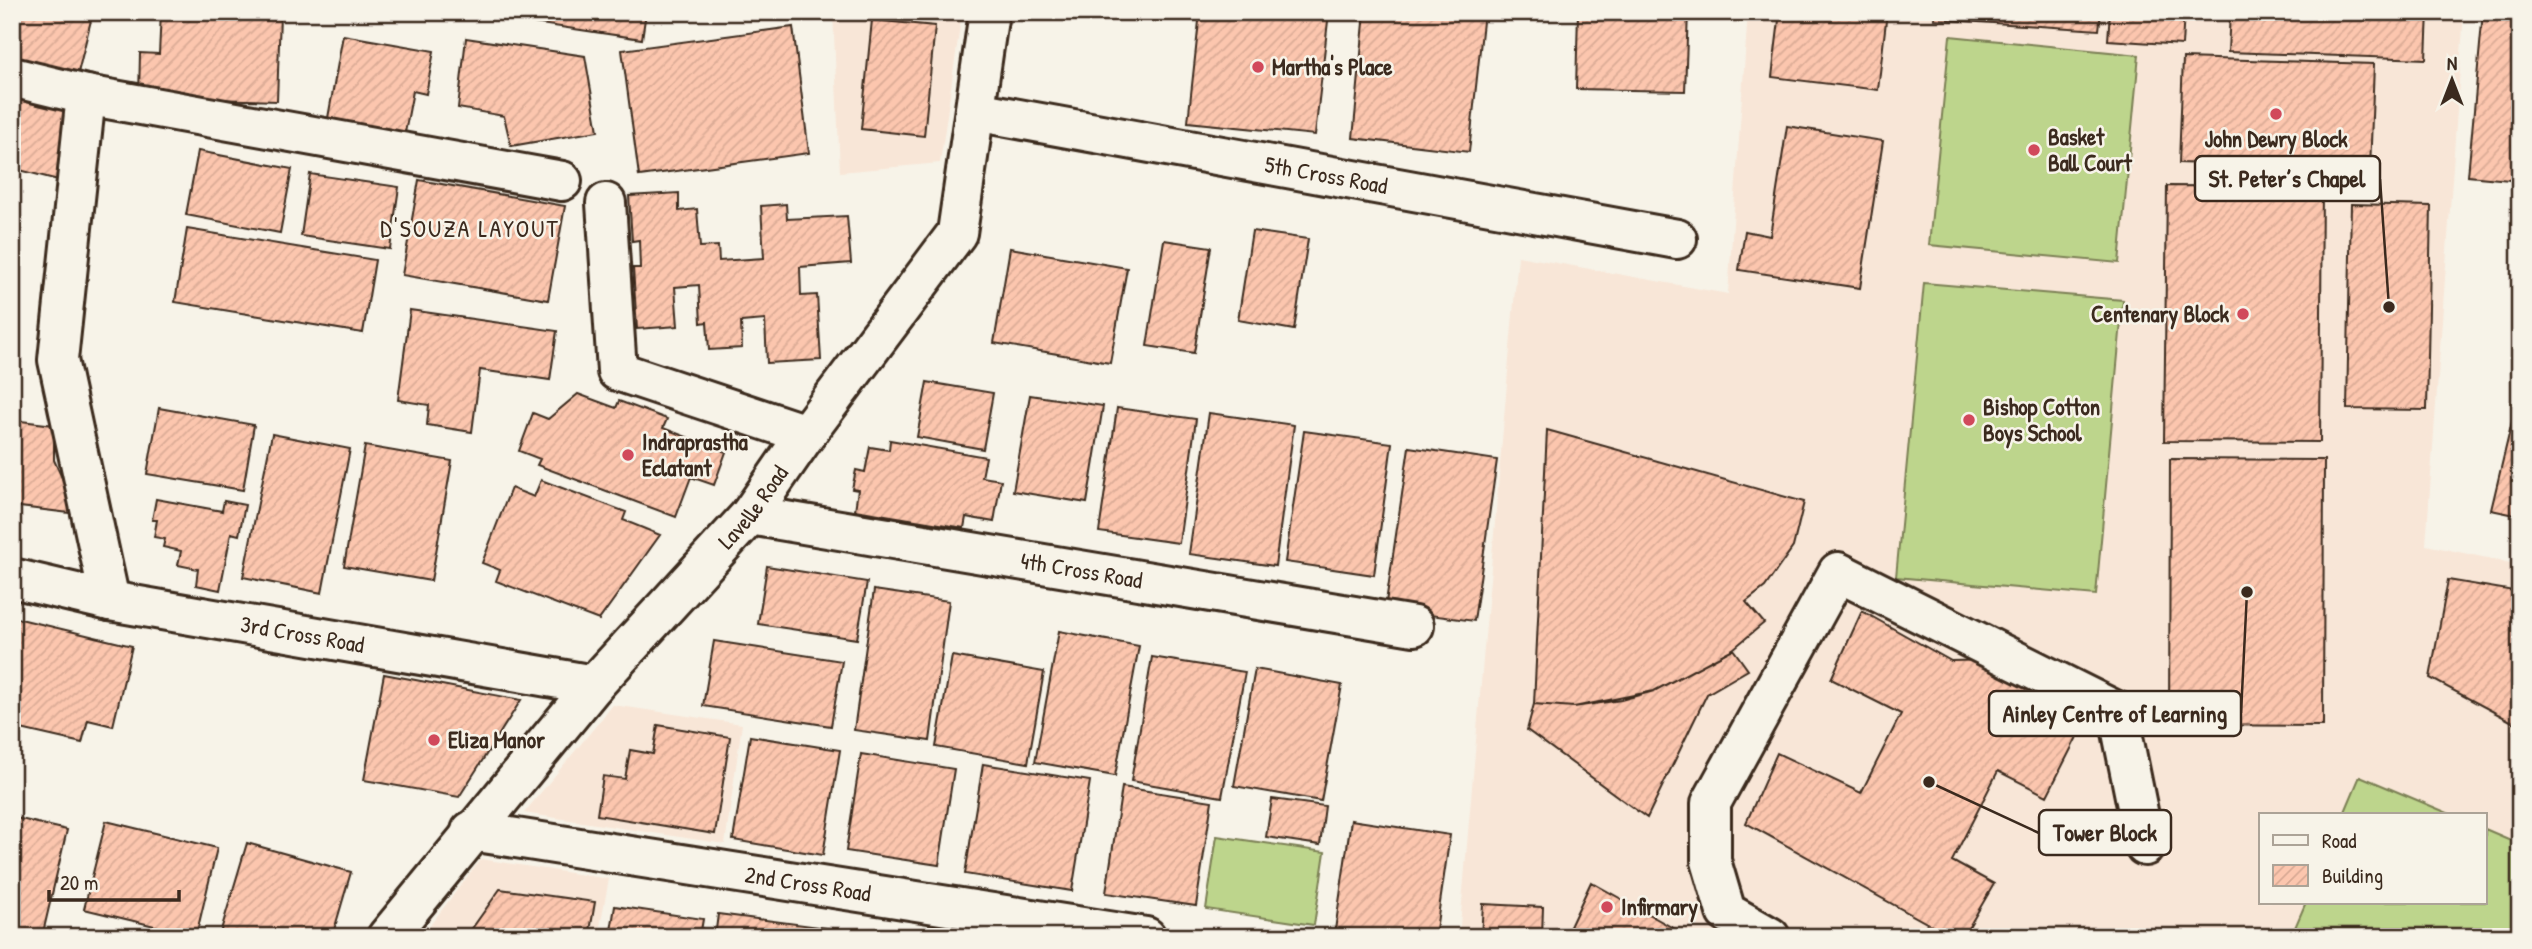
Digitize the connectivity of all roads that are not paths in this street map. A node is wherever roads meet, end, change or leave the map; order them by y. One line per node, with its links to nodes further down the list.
1 (989, 12): 4 (street, Lavelle Road)
2 (12, 77): 3 (street)
3 (86, 95): 5 (street); 11 (street)
4 (975, 111): 7 (street, 5th Cross Road); 8 (street, Lavelle Road)
5 (562, 181)
6 (606, 203): 8 (street)
7 (1677, 239)
8 (806, 434): 9 (street, Lavelle Road)
9 (750, 515): 12 (street, 4th Cross Road); 13 (street, Lavelle Road)
10 (12, 578): 11 (street, 3rd Cross Road)
11 (110, 601): 13 (street, 3rd Cross Road)
12 (1414, 626)
13 (594, 685): 14 (street, Lavelle Road)
14 (471, 831): 17 (street, Lavelle Road); 18 (street, 2nd Cross Road)
15 (2145, 846): 16 (street)
16 (1719, 924): 19 (street)
17 (387, 937)
18 (1146, 937)
19 (1770, 937)

